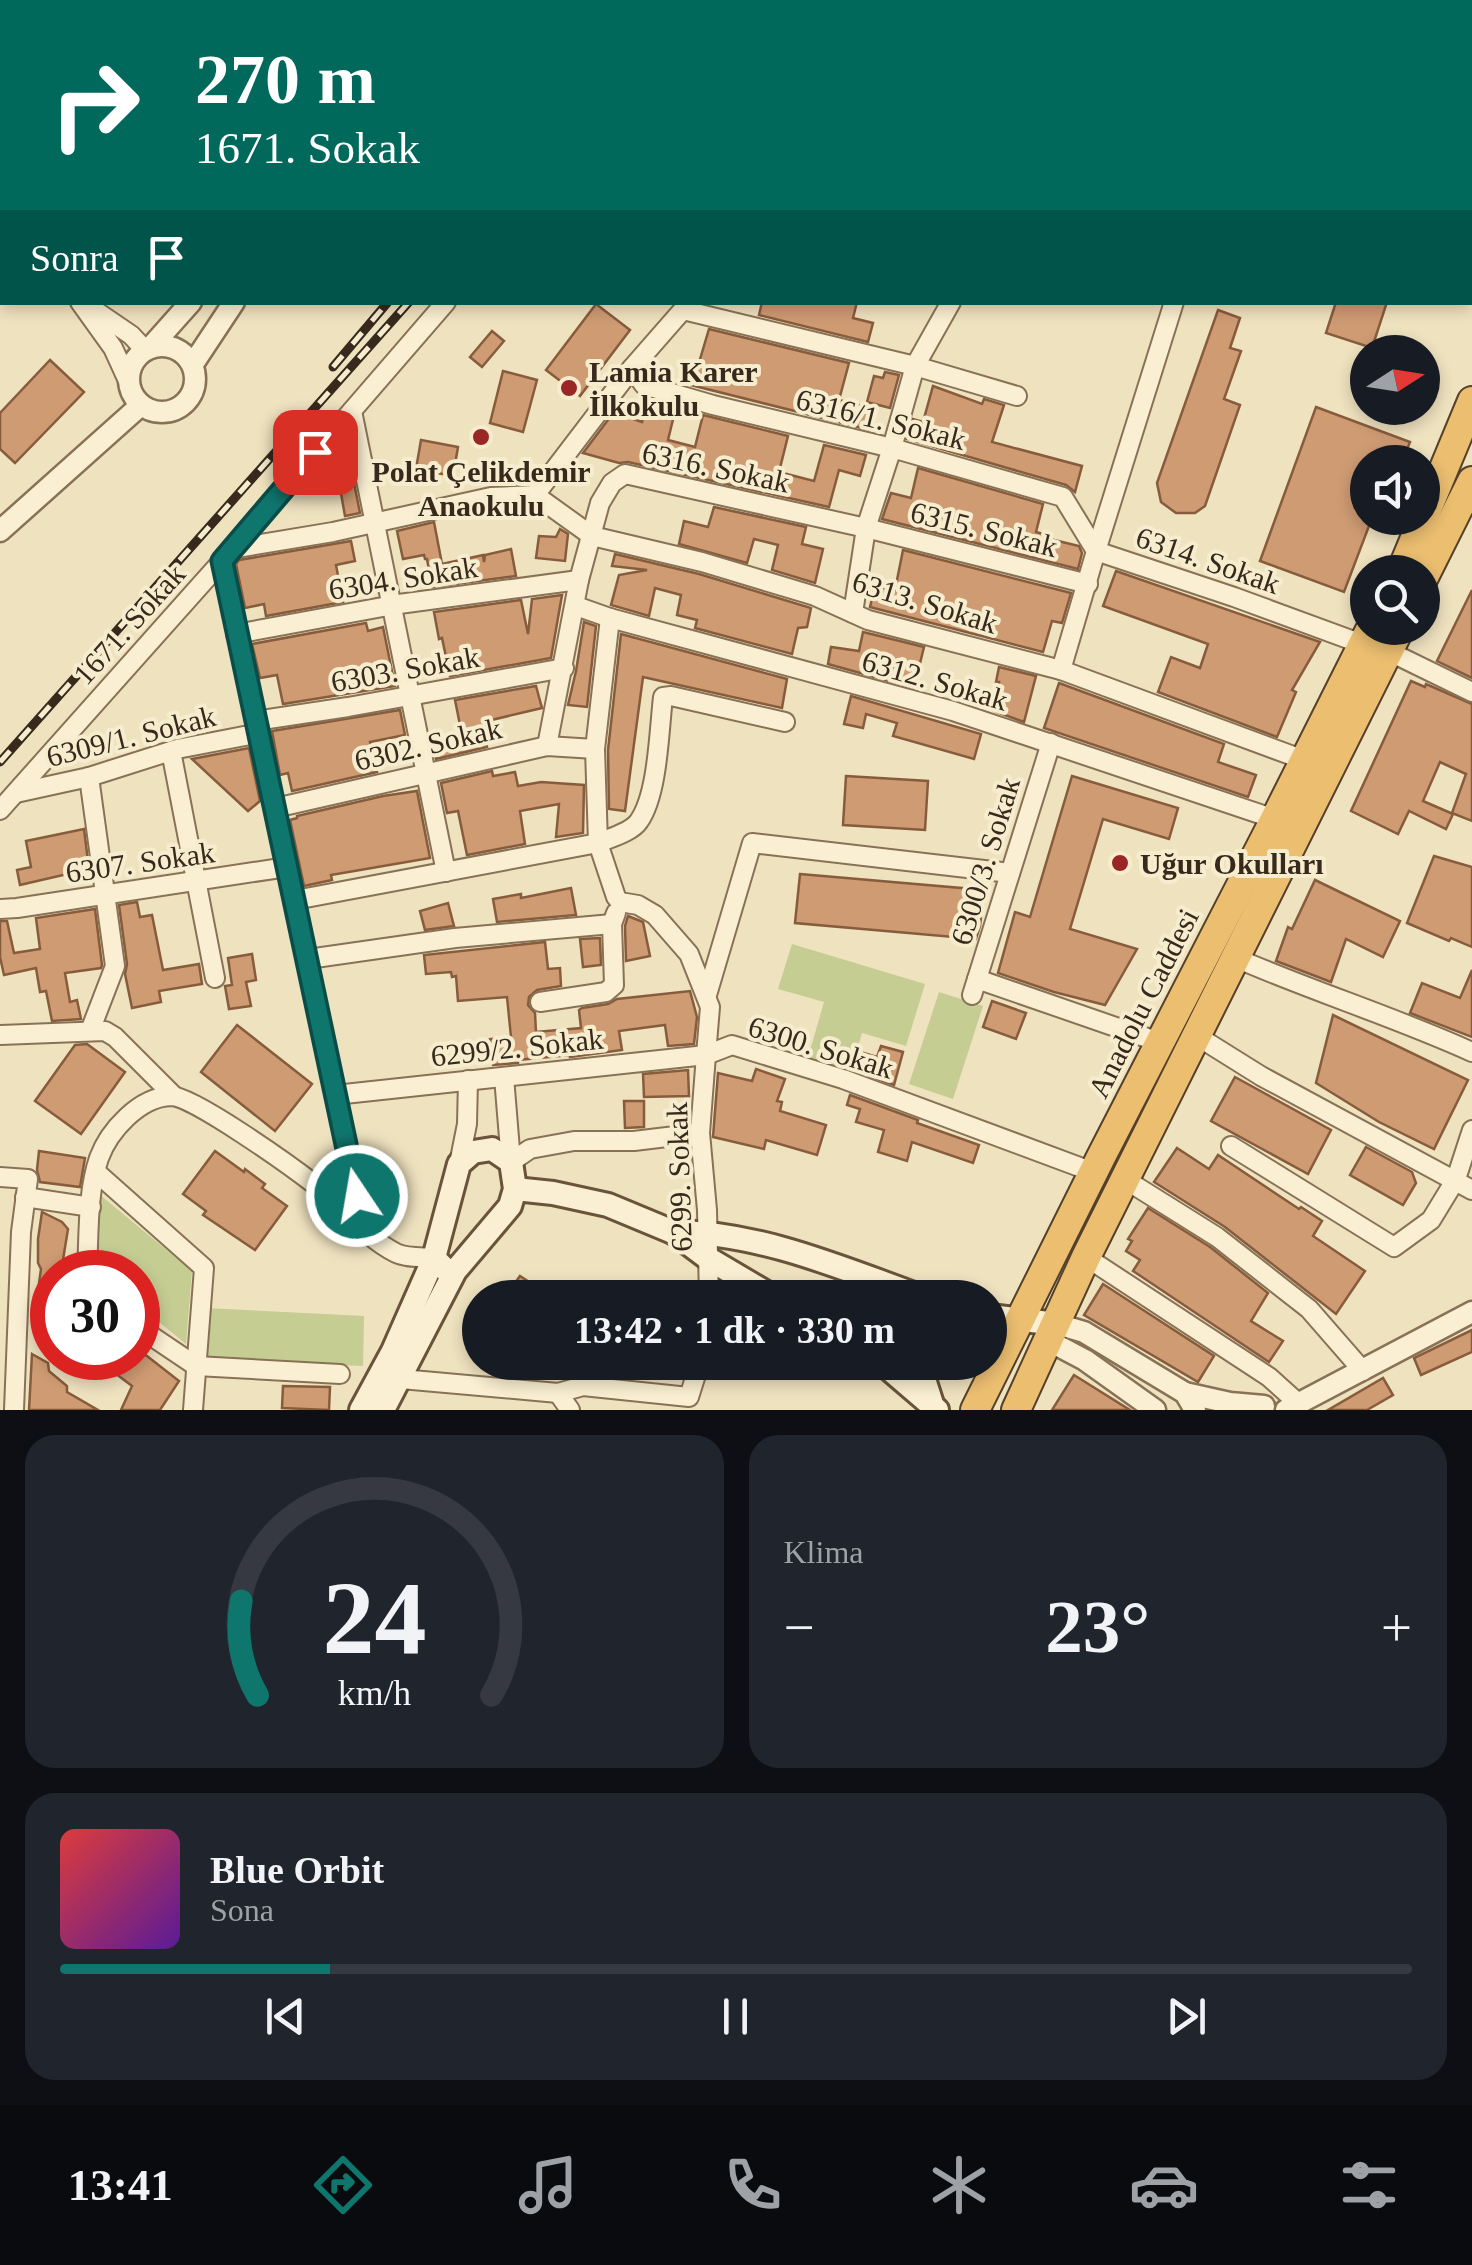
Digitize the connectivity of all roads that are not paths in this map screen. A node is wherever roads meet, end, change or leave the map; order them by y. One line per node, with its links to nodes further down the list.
1 (84, 305): 13 (street)
2 (86, 305): 9 (street)
3 (188, 305): 9 (street)
4 (232, 305): 10 (street)
5 (443, 305): 17 (street, 1671. Sokak)
6 (950, 305): 11 (street)
7 (1173, 305): 25 (street)
8 (686, 306): 11 (street); 12 (street)
9 (148, 349): 10 (street); 13 (street)
10 (193, 364): 16 (street)
11 (915, 366): 14 (street); 18 (street)
12 (632, 368): 18 (street, 6316/1. Sokak); 20 (street)
13 (129, 383): 16 (street)
14 (1017, 396)
15 (1472, 400): 27 (highway)
16 (141, 405): 23 (street)
17 (352, 411): 21 (street); 26 (street, 1671. Sokak)
18 (892, 448): 22 (street); 25 (street, 6316/1. Sokak)
19 (1472, 481): 28 (highway)
20 (535, 495): 21 (street); 24 (street, 6313. Sokak)
21 (376, 523): 26 (street); 31 (street)
22 (866, 528): 24 (street, 6316. Sokak); 30 (street, 6315. Sokak); 33 (street)
23 (0, 531)
24 (592, 536): 29 (street); 33 (street, 6313. Sokak)
25 (1096, 551): 30 (street, 6314. Sokak); 35 (street, 6314. Sokak)
26 (226, 555): 36 (street); 53 (street, 1671. Sokak)
27 (1408, 555)
28 (1435, 555)
29 (580, 580): 31 (street, 6304. Sokak); 32 (street)
30 (1088, 584): 41 (street, 6314. Sokak)
31 (392, 605): 36 (street, 6304. Sokak); 43 (street)
32 (576, 606): 34 (street, 6312. Sokak); 40 (street)
33 (852, 613): 41 (street, 6313. Sokak)
34 (610, 618): 46 (street, 6312. Sokak); 48 (street)
35 (1350, 630)
36 (236, 634): 45 (street)
37 (1376, 645): 50 (highway, Anadolu Caddesi)
38 (1377, 645): 67 (highway, Anadolu Caddesi)
39 (1392, 645): 42 (street, 6314. Sokak)
40 (564, 668): 43 (street, 6303. Sokak); 47 (street)
41 (1061, 670): 50 (street, 6313. Sokak)
42 (1472, 692)
43 (411, 696): 45 (street, 6303. Sokak); 51 (street)
44 (786, 722): 57 (street)
45 (258, 727): 49 (street, 6309/1. Sokak); 54 (street)
46 (1051, 743): 56 (street, 6312. Sokak); 60 (street, 6300/3. Sokak)
47 (547, 746): 48 (street, 6302. Sokak); 51 (street, 6302. Sokak)
48 (595, 748): 57 (street)
49 (171, 752): 52 (street, 6309/1. Sokak); 61 (street)
50 (1304, 760): 56 (highway, Anadolu Caddesi)
51 (426, 772): 54 (street, 6302. Sokak); 59 (street)
52 (89, 777): 53 (street, 6309/1. Sokak); 62 (street)
53 (16, 793): 55 (street, 1671. Sokak)
54 (274, 808): 58 (street)
55 (0, 810)
56 (1276, 819): 75 (highway, Anadolu Caddesi)
57 (598, 843): 59 (street); 64 (street)
58 (287, 867): 61 (street, 6307. Sokak); 63 (street)
59 (446, 872): 63 (street)
60 (1010, 873): 70 (street); 75 (street, 6300/3. Sokak)
61 (197, 882): 62 (street, 6307. Sokak); 69 (street)
62 (106, 895): 65 (street, 6307. Sokak); 72 (street)
63 (295, 900): 68 (street)
64 (620, 902): 66 (street); 70 (street, 6300. Sokak)
65 (0, 908)
66 (612, 924): 68 (street); 71 (street)
67 (1236, 958): 74 (highway, Anadolu Caddesi); 76 (street)
68 (308, 960): 80 (street)
69 (215, 978)
70 (707, 994): 77 (street, 6300. Sokak)
71 (540, 1002)
72 (90, 1031): 73 (street); 81 (street)
73 (0, 1035)
74 (1197, 1036): 90 (highway, Anadolu Caddesi); 91 (street)
75 (1158, 1042): 88 (highway, Anadolu Caddesi)
76 (1472, 1052)
77 (706, 1055): 78 (street, 6299/2. Sokak); 83 (street, 6299. Sokak); 88 (street, 6300. Sokak)
78 (504, 1076): 79 (street, 6299/2. Sokak); 85 (street)
79 (468, 1080): 80 (street, 6299/2. Sokak); 86 (street)
80 (335, 1095): 95 (street)
81 (174, 1096): 87 (street); 95 (street)
82 (1472, 1130): 91 (street)
83 (700, 1133): 85 (street); 97 (street, 6299. Sokak)
84 (1231, 1146): 91 (street)
85 (511, 1162): 86 (main road); 92 (main road)
86 (459, 1164): 100 (main road)
87 (96, 1172): 94 (street); 113 (street)
88 (1093, 1172): 110 (highway, Anadolu Caddesi)
89 (0, 1177): 93 (street)
90 (1126, 1180): 99 (highway, Anadolu Caddesi); 114 (street)
91 (1464, 1184)
92 (516, 1189): 96 (main road); 104 (main road)
93 (26, 1197): 94 (street); 103 (street)
94 (92, 1207): 98 (street)
95 (364, 1230): 100 (street)
96 (673, 1232): 97 (main road); 101 (main road)
97 (706, 1232): 101 (street, 6299. Sokak); 107 (main road)
98 (89, 1250)
99 (1086, 1257): 111 (highway, Anadolu Caddesi); 123 (street)
100 (434, 1258): 104 (main road); 128 (main road)
101 (709, 1258): 105 (street, 6299. Sokak); 106 (main road)
102 (0, 1262): 103 (street)
103 (20, 1263): 126 (street)
104 (455, 1271): 116 (main road)
105 (709, 1280)
106 (745, 1280)
107 (872, 1280)
108 (1472, 1312): 114 (street)
109 (1007, 1317): 110 (main road)
110 (1019, 1318): 111 (main road); 131 (highway, Anadolu Caddesi)
111 (1053, 1333): 120 (street); 122 (street); 132 (highway, Anadolu Caddesi)
112 (160, 1342): 113 (street)
113 (196, 1366): 115 (street); 127 (street)
114 (1363, 1371): 123 (street)
115 (340, 1374)
116 (401, 1379): 121 (street); 129 (main road)
117 (694, 1380): 121 (street)
118 (902, 1380): 124 (main road)
119 (925, 1380): 124 (main road)
120 (1120, 1384): 133 (street); 134 (street)
121 (558, 1393): 130 (street)
122 (1190, 1402): 125 (street)
123 (1292, 1407): 125 (street)
124 (935, 1408)
125 (1259, 1408)
126 (14, 1410)
127 (193, 1410)
128 (361, 1410)
129 (384, 1410)
130 (570, 1410)
131 (975, 1410)
132 (1016, 1410)
133 (1139, 1410)
134 (1156, 1410)

